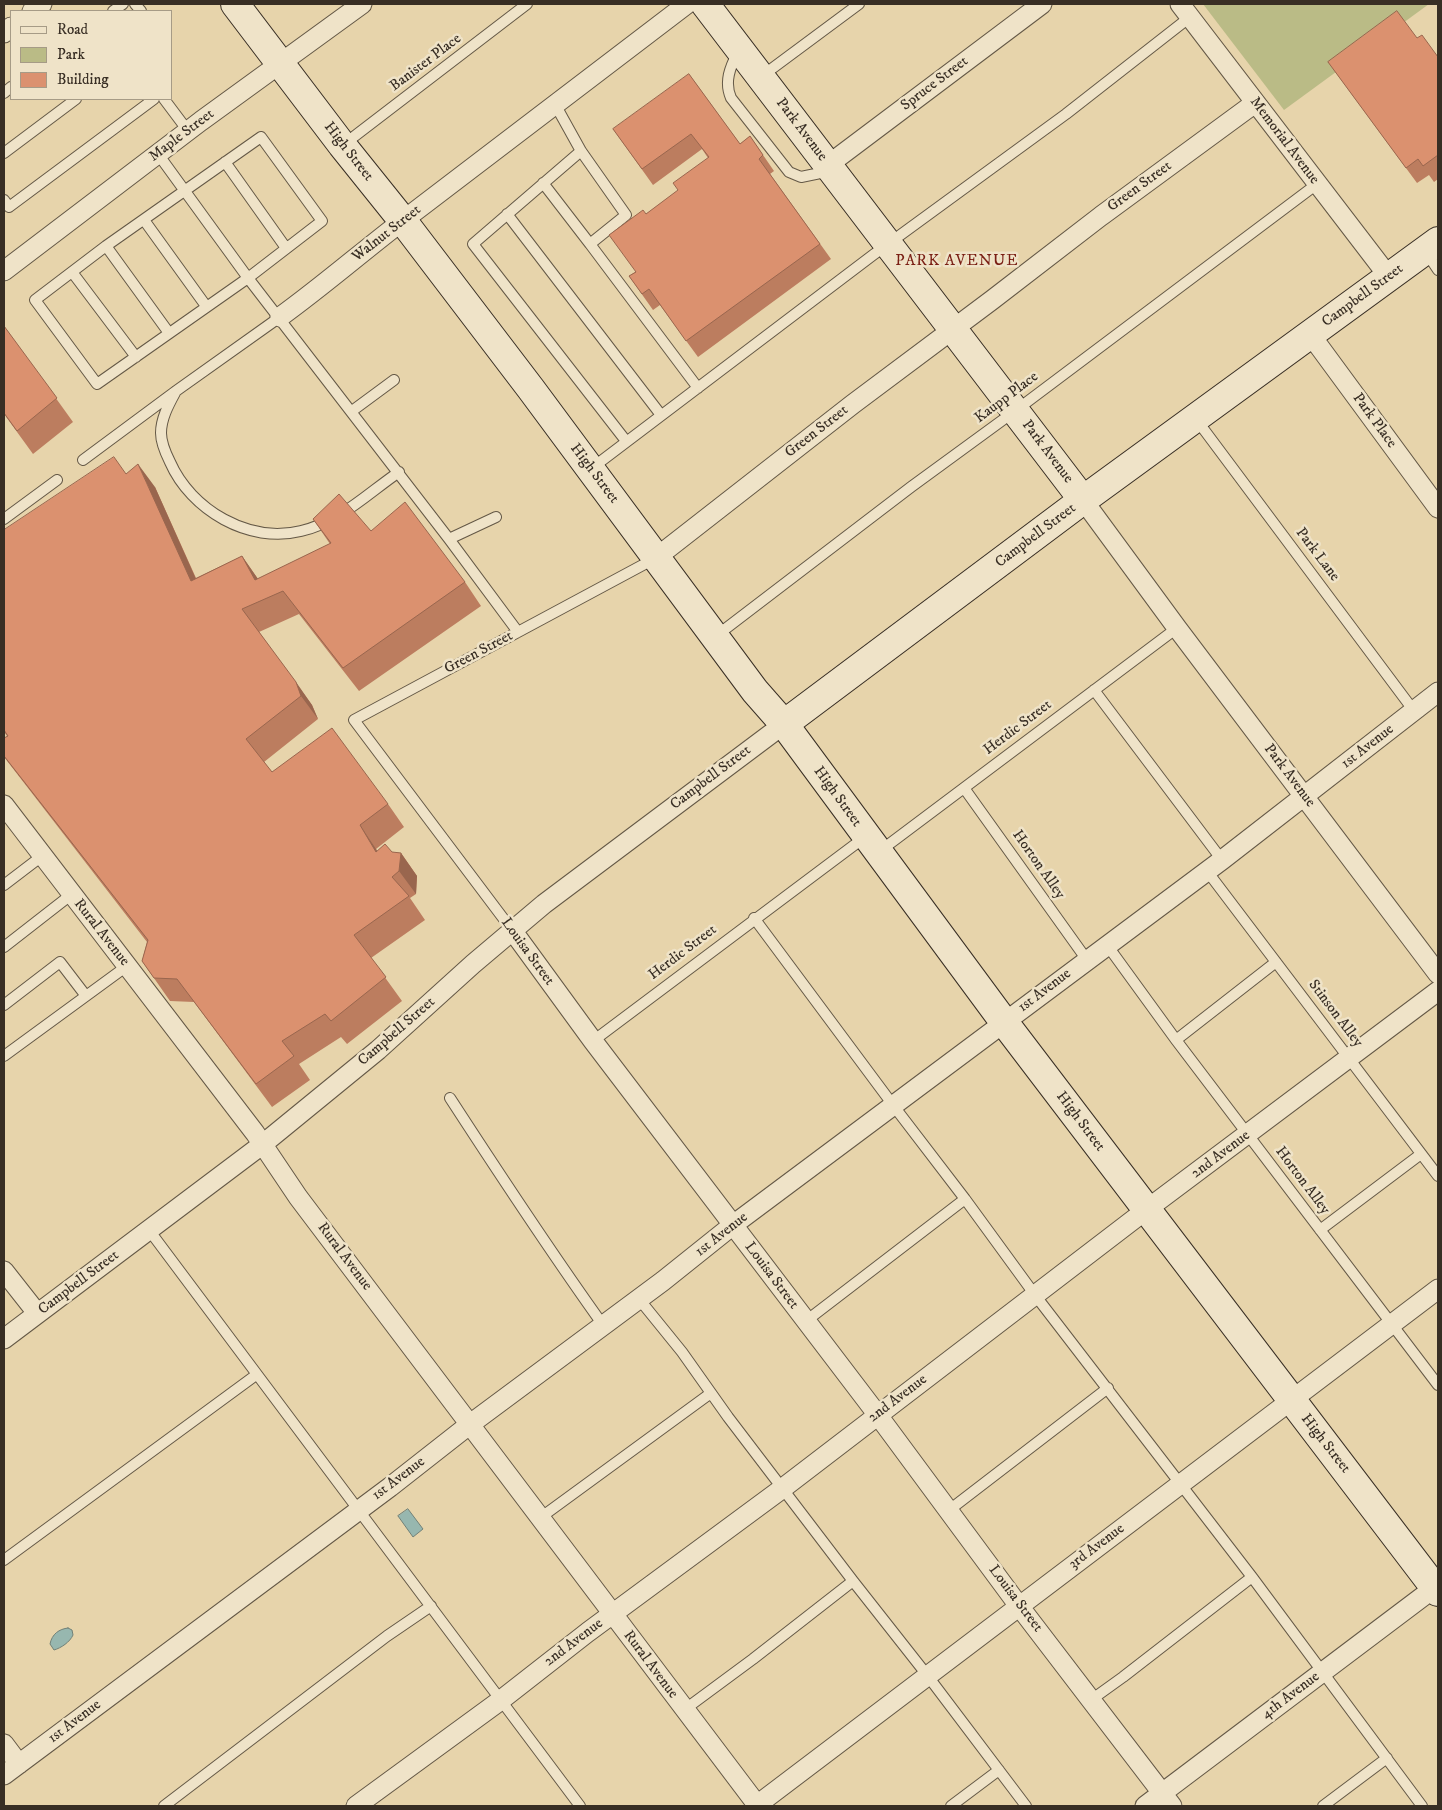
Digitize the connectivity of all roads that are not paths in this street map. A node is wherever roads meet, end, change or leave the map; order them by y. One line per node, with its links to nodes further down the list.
1 (236, 4): 10 (main road, High Street)
2 (362, 4): 10 (street, Maple Street)
3 (527, 4): 18 (lane, Banister Place)
4 (687, 4): 16 (street, Walnut Street)
5 (705, 4): 9 (main road, Park Avenue)
6 (860, 4): 11 (lane)
7 (1042, 4): 23 (street, Spruce Street)
8 (1185, 11): 15 (street, Memorial Avenue); 32 (lane)
9 (740, 49): 11 (main road, Park Avenue); 23 (lane)
10 (280, 63): 17 (street, Maple Street); 18 (main road, High Street)
11 (761, 77): 23 (main road, Park Avenue)
12 (75, 100): 20 (lane)
13 (153, 100): 27 (lane)
14 (165, 100): 17 (lane)
15 (1255, 102): 25 (street, Memorial Avenue); 42 (street, Green Street)
16 (556, 106): 19 (lane); 30 (street, Walnut Street)
17 (188, 131): 21 (street, Maple Street)
18 (342, 145): 30 (main road, High Street)
19 (581, 151): 24 (lane); 31 (lane)
20 (4, 153)
21 (158, 154): 26 (lane); 36 (street, Maple Street)
22 (225, 162): 26 (lane); 34 (lane); 34 (lane)
23 (830, 168): 32 (main road, Park Avenue)
24 (543, 183): 28 (lane); 31 (lane)
25 (1317, 184): 38 (street, Memorial Avenue); 49 (lane, Kaupp Place)
26 (185, 190): 29 (lane); 39 (lane)
27 (4, 200)
28 (508, 214): 51 (lane); 53 (lane)
29 (144, 220): 33 (lane); 40 (lane)
30 (402, 221): 41 (street, Walnut Street); 55 (main road, High Street)
31 (590, 244): 47 (lane)
32 (888, 244): 42 (main road, Park Avenue); 47 (lane)
33 (106, 246): 37 (lane); 43 (lane)
34 (286, 248): 39 (lane)
35 (1434, 254): 38 (main road, Campbell Street)
36 (5, 267)
37 (72, 272): 45 (lane); 45 (lane)
38 (1389, 277): 44 (main road, Campbell Street)
39 (248, 278): 40 (lane); 41 (lane)
40 (206, 306): 43 (lane)
41 (280, 317): 48 (lane, Walnut Street); 50 (lane)
42 (953, 329): 49 (main road, Park Avenue); 63 (street, Green Street)
43 (169, 333): 45 (lane)
44 (1310, 334): 52 (main road, Campbell Street); 59 (street, Park Place)
45 (136, 357)
46 (394, 380): 50 (lane)
47 (698, 388): 51 (lane)
48 (176, 391): 54 (lane, Walnut Street); 56 (lane)
49 (1015, 410): 58 (main road, Park Avenue); 66 (lane, Kaupp Place)
50 (352, 411): 56 (lane)
51 (661, 415): 53 (lane)
52 (1196, 418): 58 (main road, Campbell Street); 69 (lane, Park Lane)
53 (626, 441): 55 (lane)
54 (83, 460)
55 (590, 469): 63 (main road, High Street)
56 (399, 472): 62 (lane)
57 (57, 480): 61 (lane)
58 (1084, 500): 64 (street, Park Avenue); 71 (main road, Campbell Street)
59 (1438, 508)
60 (496, 517): 62 (lane)
61 (4, 519)
62 (449, 538): 65 (lane)
63 (657, 557): 65 (lane, Green Street); 66 (main road, High Street)
64 (1177, 628): 67 (lane, Herdic Street); 73 (street, Park Avenue)
65 (518, 632): 70 (lane, Green Street)
66 (715, 636): 71 (main road, High Street)
67 (1094, 690): 72 (lane, Herdic Street); 77 (lane, Stinson Alley)
68 (1438, 692): 69 (street, 1st Avenue)
69 (1414, 711): 73 (street, 1st Avenue)
70 (354, 720): 81 (lane, Louisa Street)
71 (784, 724): 75 (main road, High Street); 81 (street, Campbell Street)
72 (964, 788): 75 (lane, Herdic Street); 84 (lane, Horton Alley)
73 (1304, 797): 77 (street, 1st Avenue); 87 (street, Park Avenue)
74 (4, 805): 76 (street, Rural Avenue)
75 (872, 844): 80 (lane, Herdic Street); 91 (main road, High Street)
76 (42, 856): 78 (lane); 79 (street, Rural Avenue)
77 (1214, 865): 82 (street, 1st Avenue); 85 (lane, Stinson Alley)
78 (4, 885)
79 (72, 894): 83 (lane); 86 (street, Rural Avenue)
80 (754, 918): 93 (lane, Herdic Street); 97 (lane)
81 (512, 930): 93 (street, Louisa Street); 99 (street, Campbell Street)
82 (1107, 945): 84 (street, 1st Avenue); 92 (lane, Horton Alley)
83 (4, 947)
84 (1087, 960): 91 (street, 1st Avenue)
85 (1276, 962): 92 (lane); 95 (lane, Stinson Alley)
86 (127, 966): 89 (lane); 99 (street, Rural Avenue)
87 (1438, 974)
88 (1438, 990): 95 (street, 2nd Avenue)
89 (86, 996): 90 (lane); 94 (lane)
90 (4, 1005)
91 (1004, 1022): 97 (street, 1st Avenue); 103 (main road, High Street)
92 (1176, 1040): 98 (lane, Horton Alley)
93 (592, 1041): 104 (street, Louisa Street)
94 (4, 1056)
95 (1348, 1057): 98 (street, 2nd Avenue); 100 (lane, Stinson Alley)
96 (450, 1098): 114 (lane)
97 (893, 1105): 102 (lane); 104 (street, 1st Avenue)
98 (1248, 1135): 103 (street, 2nd Avenue); 106 (lane, Horton Alley)
99 (262, 1144): 105 (street, Campbell Street); 122 (street, Rural Avenue)
100 (1421, 1154): 101 (lane, Stinson Alley); 106 (lane)
101 (1438, 1176)
102 (965, 1199): 109 (lane); 112 (lane)
103 (1146, 1210): 109 (street, 2nd Avenue); 120 (main road, High Street)
104 (733, 1225): 110 (street, 1st Avenue); 112 (street, Louisa Street)
105 (149, 1230): 111 (street, Campbell Street); 116 (lane)
106 (1320, 1230): 113 (lane, Horton Alley)
107 (4, 1271): 111 (street)
108 (1438, 1289): 113 (street, 3rd Avenue)
109 (1035, 1295): 118 (lane); 121 (street, 2nd Avenue)
110 (639, 1299): 114 (street, 1st Avenue); 119 (lane)
111 (37, 1313): 115 (street, Campbell Street)
112 (806, 1322): 121 (street, Louisa Street)
113 (1392, 1324): 117 (lane, Horton Alley); 120 (street, 3rd Avenue)
114 (603, 1325): 122 (street, 1st Avenue)
115 (4, 1339)
116 (256, 1375): 125 (lane); 128 (lane)
117 (1438, 1385)
118 (1108, 1388): 123 (lane); 126 (lane)
119 (711, 1393): 124 (lane); 127 (lane)
120 (1290, 1399): 123 (street, 3rd Avenue); 131 (main road, High Street)
121 (877, 1414): 124 (street, 2nd Avenue); 126 (street, Louisa Street)
122 (469, 1425): 125 (street, 1st Avenue); 127 (street, Rural Avenue)
123 (1180, 1485): 129 (lane); 133 (street, 3rd Avenue)
124 (783, 1488): 130 (lane); 134 (street, 2nd Avenue)
125 (358, 1510): 132 (lane); 142 (street, 1st Avenue)
126 (948, 1511): 133 (street, Louisa Street)
127 (540, 1518): 134 (street, Rural Avenue)
128 (4, 1560)
129 (1252, 1577): 135 (lane); 138 (lane)
130 (853, 1581): 136 (lane); 139 (lane, Rural Avenue)
131 (1437, 1588): 135 (street, 4th Avenue)
132 (431, 1606): 137 (lane); 146 (lane)
133 (1019, 1606): 136 (street, 3rd Avenue); 138 (street, Louisa Street)
134 (612, 1614): 137 (street, 2nd Avenue); 139 (street, Rural Avenue)
135 (1322, 1672): 141 (lane); 144 (street, 4th Avenue)
136 (927, 1675): 143 (lane); 145 (street, 3rd Avenue)
137 (501, 1700): 147 (street, 2nd Avenue); 148 (lane)
138 (1091, 1700): 144 (street, Louisa Street)
139 (684, 1710): 145 (street, Rural Avenue)
140 (4, 1744): 142 (street)
141 (1387, 1758): 152 (lane); 153 (lane)
142 (11, 1769)
143 (999, 1770): 149 (lane); 150 (lane)
144 (1167, 1800): 151 (street, 4th Avenue)
145 (757, 1805)
146 (164, 1806)
147 (356, 1806)
148 (580, 1806)
149 (951, 1806)
150 (1026, 1806)
151 (1145, 1806)
152 (1323, 1806)
153 (1422, 1806)

